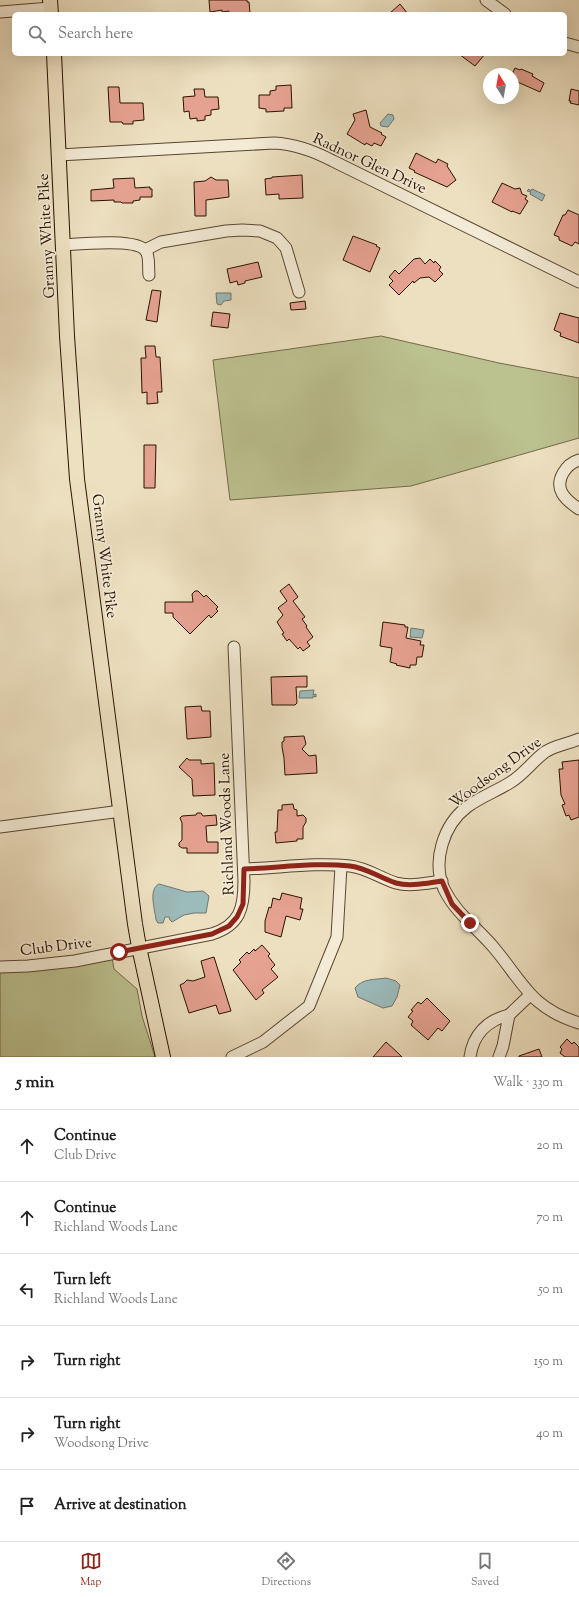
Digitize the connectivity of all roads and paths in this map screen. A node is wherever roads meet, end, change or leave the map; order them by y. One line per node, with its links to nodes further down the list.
1 (486, 0): 4 (street)
2 (51, 7): 3 (street)
3 (0, 12)
4 (502, 12)
5 (567, 44): 6 (street)
6 (579, 47)
7 (54, 56): 8 (main road, Granny White Pike)
8 (59, 155): 9 (main road, Granny White Pike); 12 (street, Radnor Glen Drive)
9 (63, 245): 10 (street); 18 (main road, Granny White Pike)
10 (145, 250): 11 (street); 13 (street)
11 (149, 276)
12 (579, 282)
13 (299, 292)
14 (579, 460): 15 (street)
15 (579, 509)
16 (234, 647): 21 (street, Richland Woods Lane)
17 (579, 739): 22 (street, Woodsong Drive)
18 (121, 811): 19 (street); 23 (main road, Granny White Pike)
19 (0, 826)
20 (341, 866): 21 (street); 22 (street); 29 (street)
21 (244, 869): 23 (street, Richland Woods Lane)
22 (442, 881): 25 (street, Woodsong Drive)
23 (139, 948): 24 (street, Club Drive); 28 (main road, Granny White Pike)
24 (0, 967)
25 (530, 995): 26 (street); 27 (street, Woodsong Drive)
26 (509, 1015): 30 (street); 31 (street)
27 (579, 1023)
28 (163, 1057)
29 (232, 1057)
30 (470, 1057)
31 (499, 1057)

